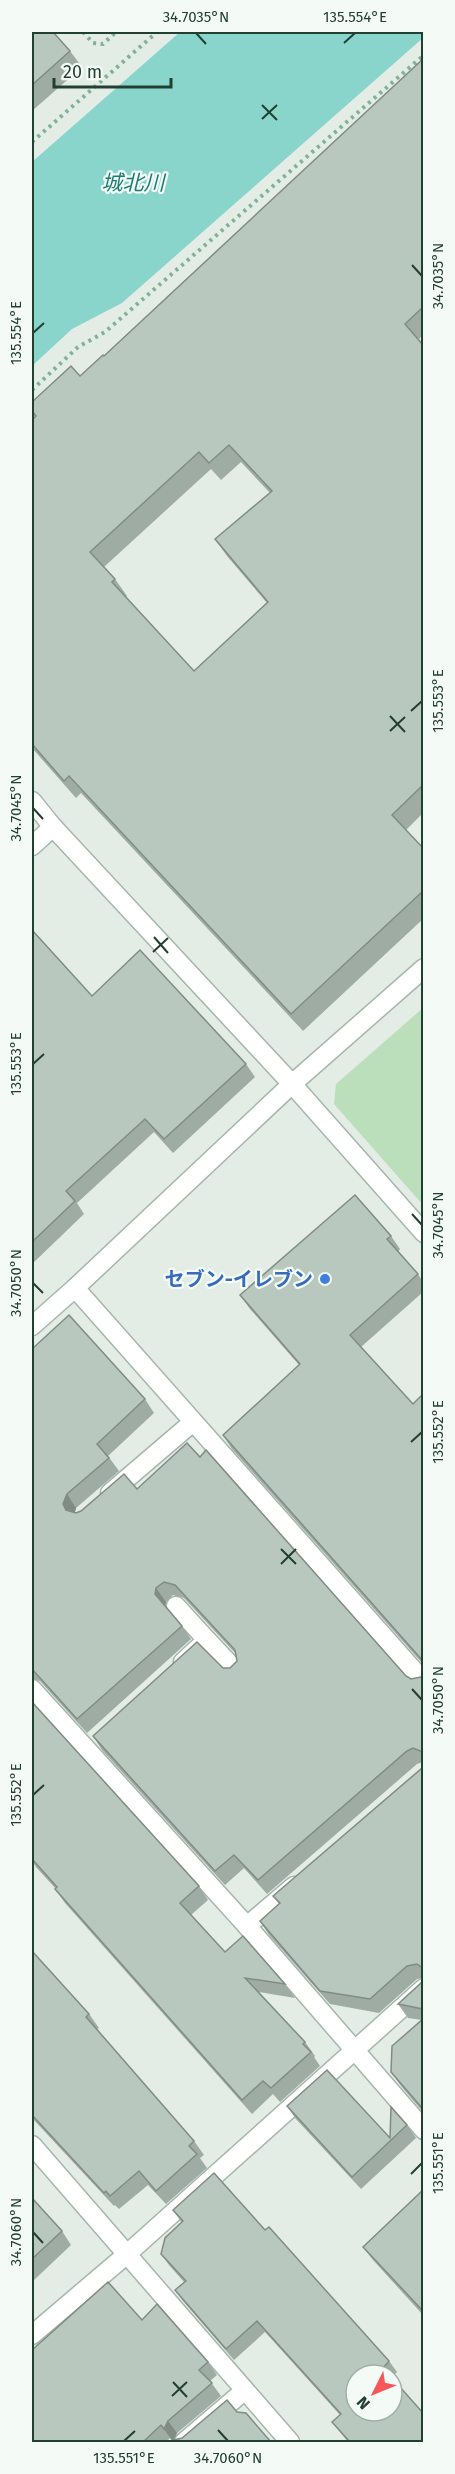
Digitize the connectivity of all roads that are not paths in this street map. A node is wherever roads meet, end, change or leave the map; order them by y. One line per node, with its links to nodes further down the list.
1 (32, 801): 2 (street)
2 (53, 827): 3 (street); 5 (street)
3 (32, 846)
4 (423, 968): 5 (street)
5 (292, 1084): 6 (street); 7 (street)
6 (423, 1233)
7 (75, 1288): 8 (street); 9 (street)
8 (32, 1326)
9 (193, 1422): 10 (street); 15 (street)
10 (93, 1508)
11 (176, 1606): 12 (street)
12 (207, 1640): 13 (street); 14 (street)
13 (173, 1671)
14 (236, 1671)
15 (423, 1683)
16 (32, 1689): 18 (street)
17 (103, 1733): 18 (street)
18 (86, 1749): 20 (street)
19 (309, 1873): 20 (street)
20 (247, 1926): 22 (street)
21 (423, 1988): 22 (street)
22 (353, 2050): 23 (street); 25 (street)
23 (423, 2130)
24 (32, 2145): 25 (street)
25 (126, 2254): 26 (street); 27 (street)
26 (32, 2335)
27 (244, 2391): 28 (street); 29 (street)
28 (184, 2442)
29 (290, 2442)

